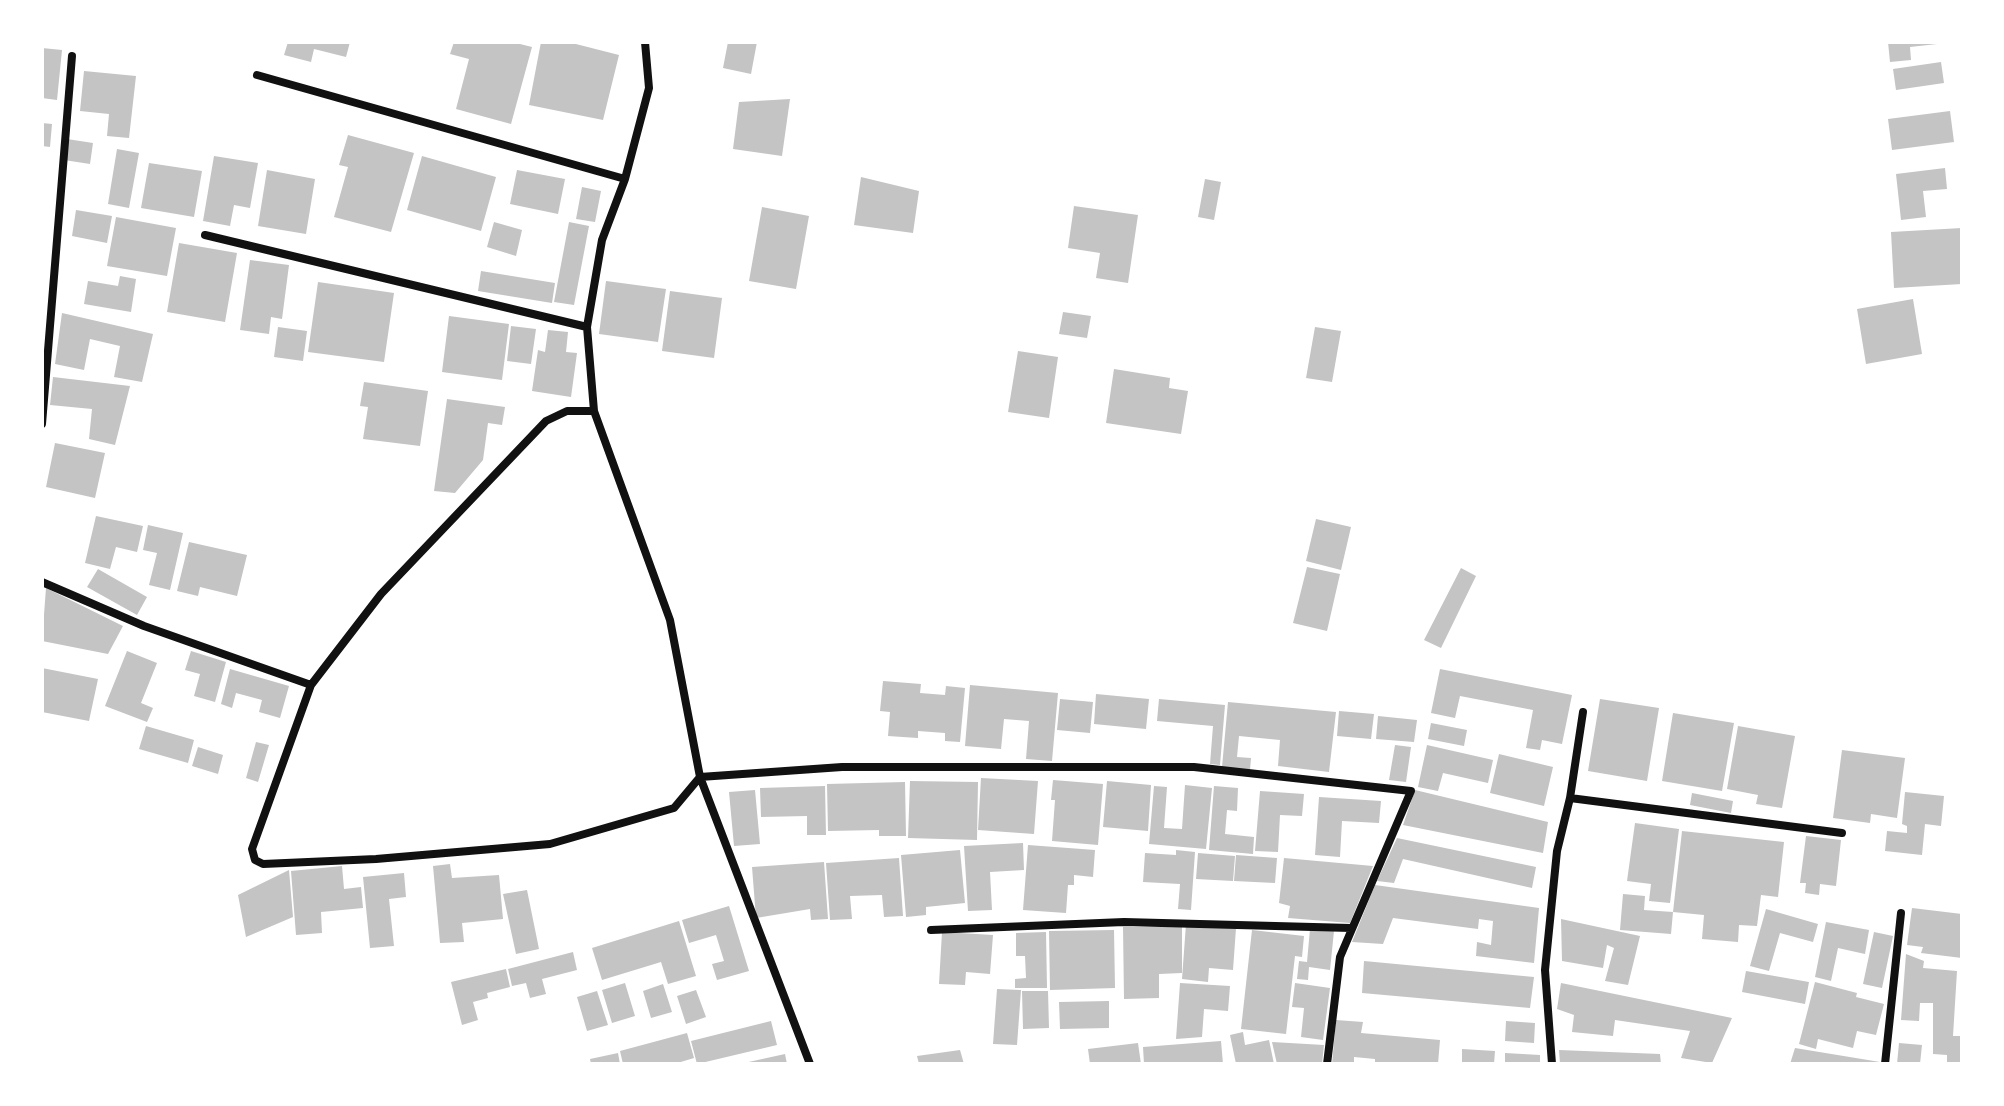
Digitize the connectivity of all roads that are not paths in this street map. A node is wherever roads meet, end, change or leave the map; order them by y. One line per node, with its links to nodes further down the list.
1 (645, 42): 4 (street)
2 (72, 56): 8 (street)
3 (257, 75): 4 (street)
4 (625, 179): 6 (street)
5 (205, 235): 6 (street)
6 (587, 327): 7 (street)
7 (594, 411): 10 (street); 12 (street)
8 (42, 424)
9 (42, 582): 10 (street)
10 (311, 685): 12 (street)
11 (1583, 712): 13 (street)
12 (700, 777): 16 (street); 18 (street)
13 (1570, 798): 14 (street); 20 (street)
14 (1842, 833)
15 (1901, 913): 21 (street)
16 (1351, 928): 17 (street); 19 (street)
17 (931, 930)
18 (810, 1064)
19 (1327, 1064)
20 (1552, 1064)
21 (1885, 1064)

